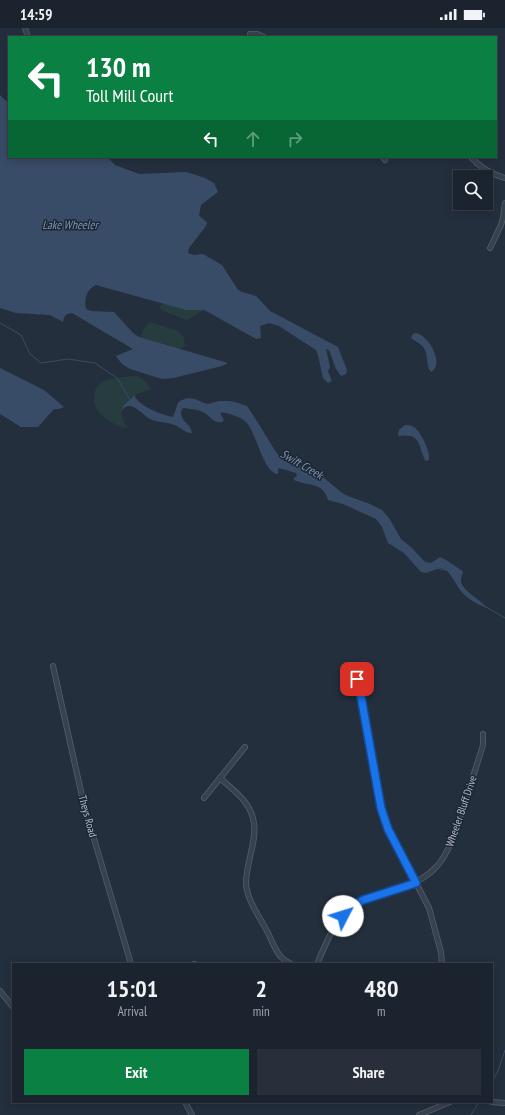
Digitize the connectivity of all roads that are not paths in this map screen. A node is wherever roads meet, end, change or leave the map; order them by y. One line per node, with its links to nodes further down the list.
1 (250, 34): 2 (street)
2 (262, 36)
3 (472, 158): 4 (street)
4 (505, 178)
5 (505, 203): 6 (street)
6 (490, 248)
7 (53, 666): 14 (street, Theys Road)
8 (357, 679): 13 (street)
9 (483, 734): 13 (street, Wheeler Bluff Drive)
10 (245, 747): 11 (street)
11 (220, 778): 12 (street); 15 (street)
12 (204, 798)
13 (416, 883): 16 (street, Wheeler Bluff Drive); 17 (street)
14 (131, 963)
15 (290, 963)
16 (317, 963)
17 (442, 963)
18 (0, 991): 19 (street)
19 (12, 1007)
20 (493, 1102): 23 (street)
21 (186, 1103): 24 (street)
22 (448, 1103): 25 (street)
23 (505, 1103)
24 (192, 1115)
25 (419, 1115)

